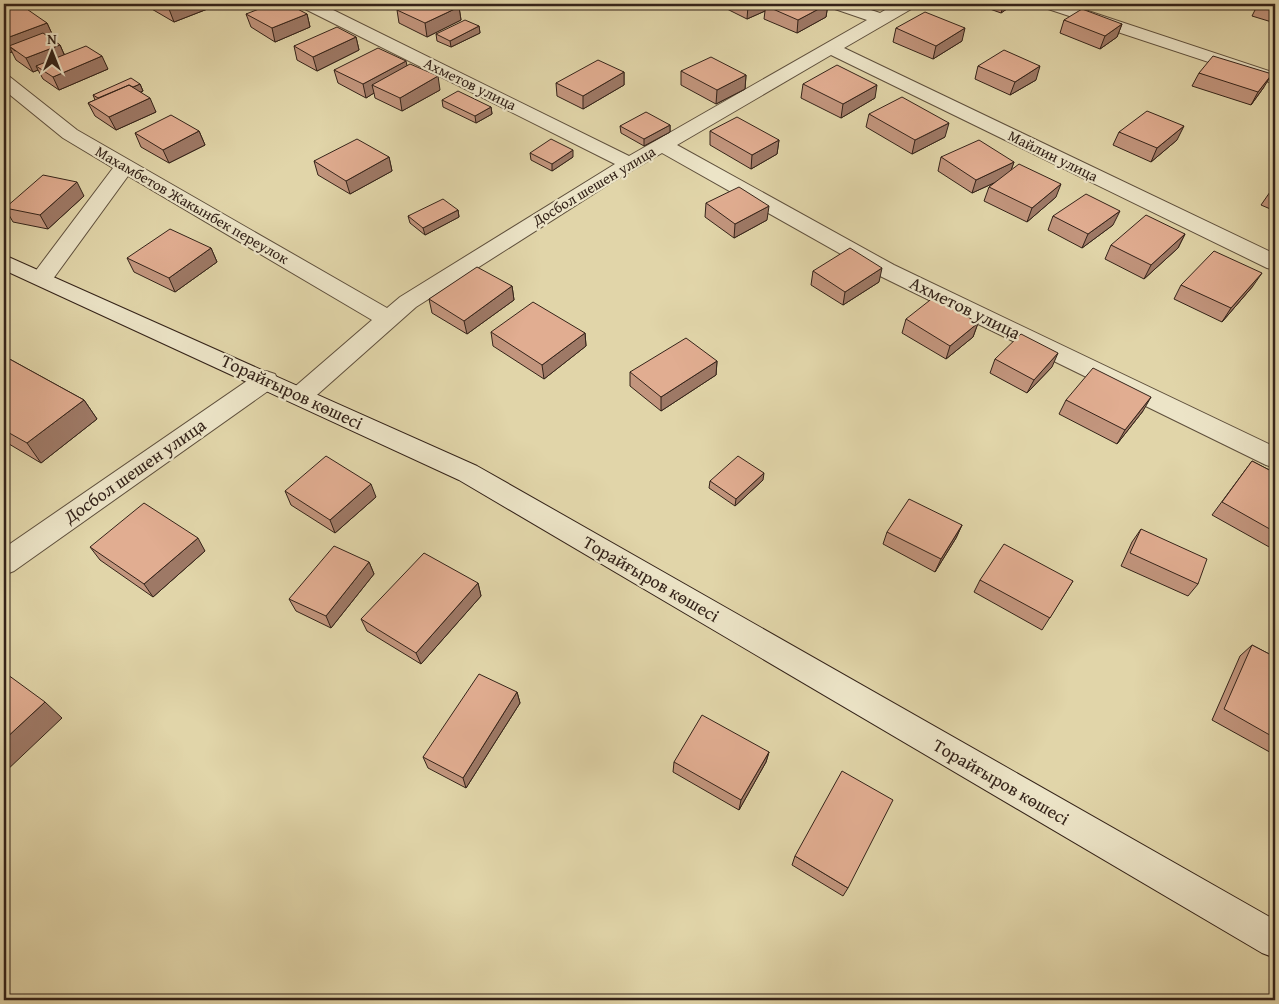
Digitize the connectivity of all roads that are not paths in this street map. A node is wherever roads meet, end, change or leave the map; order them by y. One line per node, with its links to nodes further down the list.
1 (309, 4): 10 (street, Ахметов улица)
2 (838, 4): 5 (street)
3 (908, 4): 5 (street, Досбол шешен улица)
4 (1051, 4): 7 (street)
5 (881, 19): 6 (street, Досбол шешен улица)
6 (830, 48): 9 (street, Досбол шешен улица); 13 (street, Майлин улица)
7 (1275, 79)
8 (4, 81): 11 (street, Махамбетов Жакынбек переулок)
9 (662, 145): 10 (street, Досбол шешен улица); 18 (street, Ахметов улица)
10 (630, 164): 15 (street, Досбол шешен улица)
11 (125, 166): 14 (street); 15 (street, Махамбетов Жакынбек переулок)
12 (4, 262): 14 (street, Торайғыров көшесі)
13 (1275, 263)
14 (42, 278): 16 (street, Торайғыров көшесі)
15 (388, 319): 17 (street, Досбол шешен улица)
16 (266, 380): 17 (street, Торайғыров көшесі); 19 (street, Досбол шешен улица)
17 (300, 396): 20 (street, Торайғыров көшесі)
18 (1275, 458)
19 (4, 563)
20 (1275, 940)

